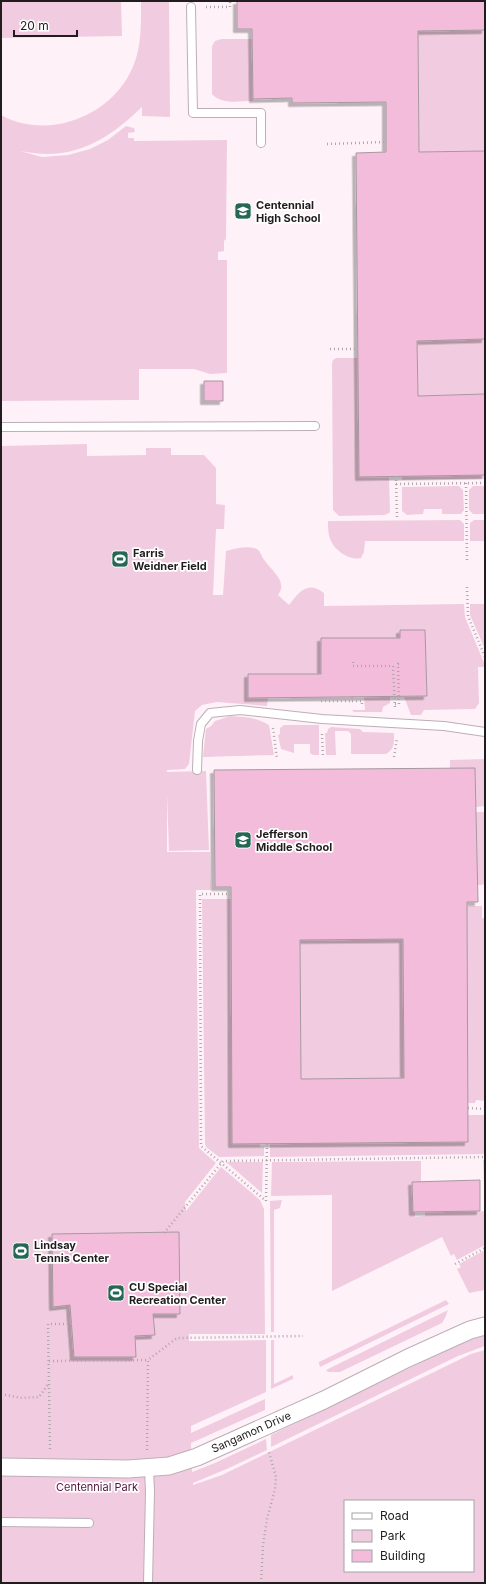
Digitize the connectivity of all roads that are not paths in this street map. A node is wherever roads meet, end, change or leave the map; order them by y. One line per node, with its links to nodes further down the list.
1 (191, 7): 2 (lane)
2 (262, 143)
3 (315, 426): 4 (lane)
4 (1, 427)
5 (485, 732): 6 (lane)
6 (197, 770)
7 (485, 1326): 9 (street, Sangamon Drive)
8 (1, 1467): 9 (street, Sangamon Drive)
9 (149, 1468): 12 (lane)
10 (1, 1522): 11 (lane)
11 (89, 1522)
12 (148, 1583)

